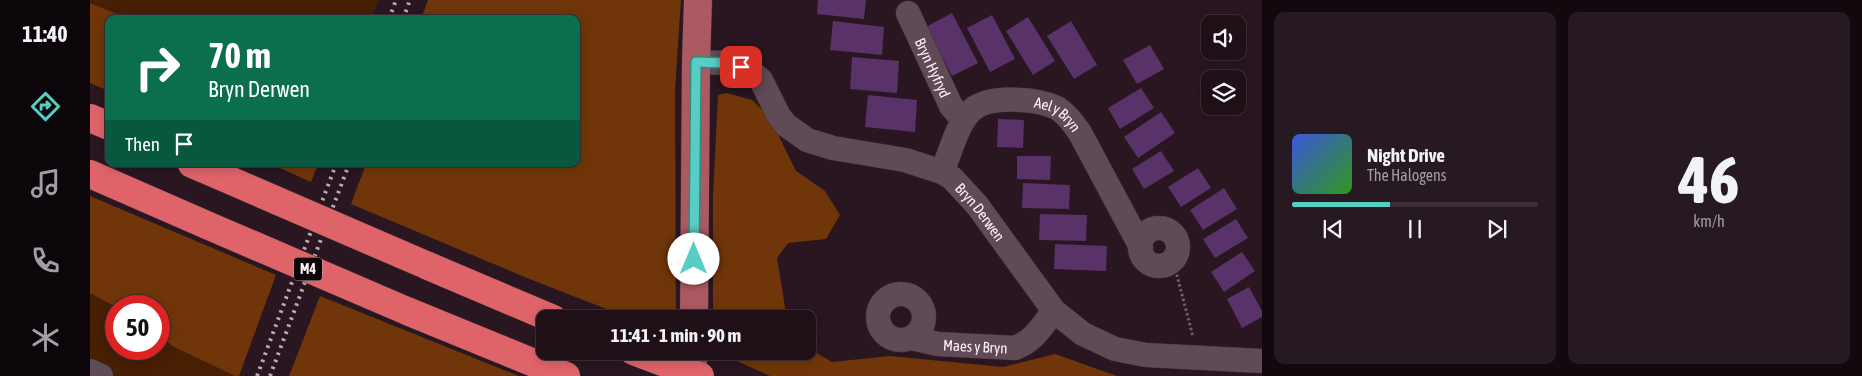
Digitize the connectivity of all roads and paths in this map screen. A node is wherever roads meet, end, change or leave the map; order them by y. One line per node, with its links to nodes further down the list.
1 (698, 0): 3 (main road)
2 (908, 13): 5 (street, Bryn Hyfryd)
3 (696, 62): 8 (street, Bryn Derwen); 11 (main road)
4 (90, 118): 6 (highway)
5 (963, 120): 8 (street, Ael y Bryn); 10 (street, Ael y Bryn)
6 (105, 124)
7 (199, 167): 13 (highway, bridge)
8 (942, 172): 12 (street, Bryn Derwen)
9 (90, 174): 21 (highway, M4, bridge)
10 (1173, 260): 15 (path)
11 (694, 310)
12 (1054, 311): 14 (street, Maes y Bryn); 15 (street, Bryn Derwen)
13 (536, 312)
14 (911, 338)
15 (1198, 358): 18 (street, Bryn Derwen)
16 (657, 360): 23 (highway, bridge)
17 (693, 360): 22 (main road)
18 (1262, 361)
19 (90, 370): 20 (street)
20 (101, 376)
21 (566, 376)
22 (692, 376)
23 (700, 376)

